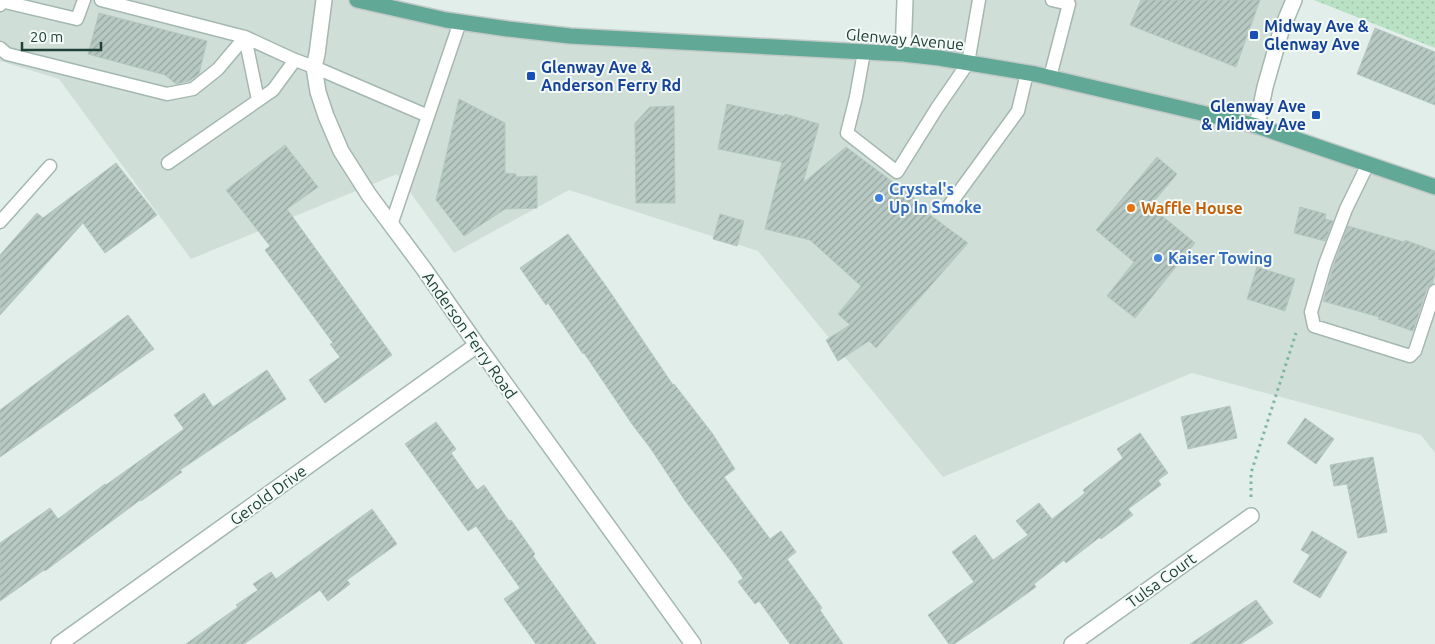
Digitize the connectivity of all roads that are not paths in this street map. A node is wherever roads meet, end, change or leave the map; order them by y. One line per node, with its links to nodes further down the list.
1 (84, 0): 10 (lane)
2 (101, 0): 12 (lane)
3 (324, 0): 18 (street, Anderson Ferry Road)
4 (357, 0): 11 (main road, Glenway Avenue)
5 (905, 0): 15 (street)
6 (980, 0): 17 (lane)
7 (1052, 0): 9 (lane)
8 (1294, 0): 23 (street)
9 (1070, 2): 20 (lane)
10 (0, 5)
11 (460, 22): 14 (main road, Glenway Avenue); 22 (lane)
12 (245, 37): 13 (lane); 16 (lane); 21 (lane)
13 (0, 48)
14 (864, 52): 15 (main road, Glenway Avenue); 17 (lane)
15 (903, 54): 17 (main road, Glenway Avenue)
16 (295, 60): 18 (lane); 21 (lane)
17 (968, 63): 19 (main road, Glenway Avenue)
18 (314, 66): 22 (lane); 30 (street, Anderson Ferry Road)
19 (1027, 72): 20 (main road, Glenway Avenue); 28 (lane)
20 (1050, 77): 23 (main road, Glenway Avenue)
21 (258, 100): 24 (lane)
22 (428, 116): 30 (lane)
23 (1257, 126): 25 (main road, Glenway Avenue)
24 (168, 163)
25 (1368, 164): 27 (main road, Glenway Avenue); 31 (lane)
26 (50, 166): 29 (lane)
27 (1435, 187)
28 (948, 207)
29 (0, 222)
30 (392, 225): 32 (street, Anderson Ferry Road)
31 (1435, 291)
32 (477, 345): 34 (street, Gerold Drive); 35 (street, Anderson Ferry Road)
33 (1251, 516): 36 (street, Tulsa Court)
34 (59, 644)
35 (693, 644)
36 (1072, 644)

